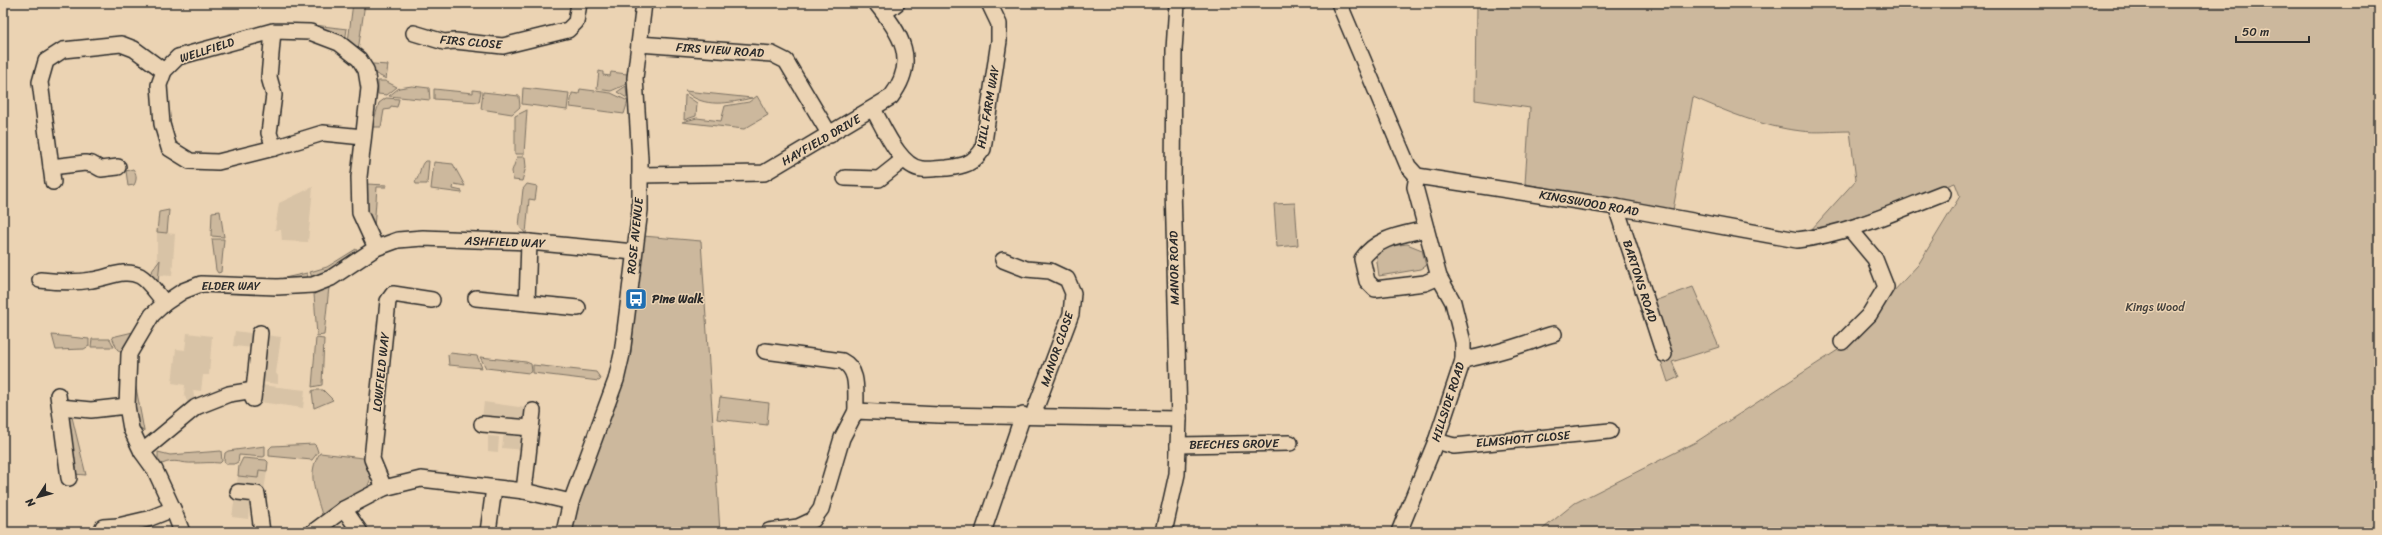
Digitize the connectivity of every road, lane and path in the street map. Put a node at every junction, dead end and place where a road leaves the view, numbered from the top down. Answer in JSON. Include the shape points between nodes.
{"nodes":[{"id":1,"x":579,"y":3,"type":"edge"},
{"id":2,"x":644,"y":3,"type":"edge"},
{"id":3,"x":897,"y":3,"type":"edge"},
{"id":4,"x":988,"y":3,"type":"edge"},
{"id":5,"x":1177,"y":3,"type":"edge"},
{"id":6,"x":1339,"y":3,"type":"edge"},
{"id":7,"x":880,"y":8,"type":"edge"},
{"id":8,"x":273,"y":31,"type":"junction"},
{"id":9,"x":414,"y":34,"type":"dead end"},
{"id":10,"x":639,"y":44,"type":"junction"},
{"id":11,"x":164,"y":71,"type":"junction"},
{"id":12,"x":872,"y":109,"type":"junction"},
{"id":13,"x":830,"y":135,"type":"junction"},
{"id":14,"x":363,"y":137,"type":"junction"},
{"id":15,"x":274,"y":148,"type":"junction"},
{"id":16,"x":903,"y":160,"type":"junction"},
{"id":17,"x":118,"y":166,"type":"dead end"},
{"id":18,"x":640,"y":175,"type":"junction"},
{"id":19,"x":1417,"y":176,"type":"junction"},
{"id":20,"x":845,"y":178,"type":"dead end"},
{"id":21,"x":1943,"y":193,"type":"dead end"},
{"id":22,"x":1616,"y":207,"type":"junction"},
{"id":23,"x":1850,"y":228,"type":"junction"},
{"id":24,"x":1426,"y":229,"type":"junction"},
{"id":25,"x":529,"y":242,"type":"junction"},
{"id":26,"x":376,"y":248,"type":"junction"},
{"id":27,"x":634,"y":252,"type":"junction"},
{"id":28,"x":1003,"y":260,"type":"dead end"},
{"id":29,"x":1438,"y":277,"type":"junction"},
{"id":30,"x":40,"y":280,"type":"dead end"},
{"id":31,"x":476,"y":298,"type":"dead end"},
{"id":32,"x":432,"y":300,"type":"dead end"},
{"id":33,"x":165,"y":303,"type":"junction"},
{"id":34,"x":527,"y":303,"type":"junction"},
{"id":35,"x":578,"y":308,"type":"dead end"},
{"id":36,"x":260,"y":334,"type":"dead end"},
{"id":37,"x":1554,"y":334,"type":"dead end"},
{"id":38,"x":1842,"y":342,"type":"dead end"},
{"id":39,"x":764,"y":350,"type":"dead end"},
{"id":40,"x":1664,"y":354,"type":"dead end"},
{"id":41,"x":1463,"y":360,"type":"junction"},
{"id":42,"x":127,"y":406,"type":"junction"},
{"id":43,"x":856,"y":411,"type":"junction"},
{"id":44,"x":534,"y":412,"type":"dead end"},
{"id":45,"x":1028,"y":415,"type":"junction"},
{"id":46,"x":1179,"y":420,"type":"junction"},
{"id":47,"x":482,"y":424,"type":"dead end"},
{"id":48,"x":531,"y":428,"type":"junction"},
{"id":49,"x":1610,"y":431,"type":"dead end"},
{"id":50,"x":1436,"y":441,"type":"junction"},
{"id":51,"x":1290,"y":443,"type":"dead end"},
{"id":52,"x":1178,"y":445,"type":"junction"},
{"id":53,"x":142,"y":452,"type":"junction"},
{"id":54,"x":69,"y":478,"type":"dead end"},
{"id":55,"x":384,"y":488,"type":"junction"},
{"id":56,"x":494,"y":488,"type":"junction"},
{"id":57,"x":524,"y":491,"type":"junction"},
{"id":58,"x":238,"y":492,"type":"dead end"},
{"id":59,"x":571,"y":502,"type":"junction"},
{"id":60,"x":173,"y":509,"type":"junction"},
{"id":61,"x":344,"y":509,"type":"junction"},
{"id":62,"x":103,"y":527,"type":"dead end"},
{"id":63,"x":118,"y":529,"type":"edge"},
{"id":64,"x":769,"y":531,"type":"dead end"},
{"id":65,"x":182,"y":532,"type":"edge"},
{"id":66,"x":262,"y":532,"type":"edge"},
{"id":67,"x":312,"y":532,"type":"edge"},
{"id":68,"x":360,"y":532,"type":"edge"},
{"id":69,"x":488,"y":532,"type":"edge"},
{"id":70,"x":564,"y":532,"type":"edge"},
{"id":71,"x":983,"y":532,"type":"edge"},
{"id":72,"x":1164,"y":532,"type":"edge"},
{"id":73,"x":1399,"y":532,"type":"edge"}],
"edges":[{"from":1,"to":9,"type":"street","name":"FIRS CLOSE","via":[[576,22],[568,30],[503,46],[444,42]]},
{"from":2,"to":10,"type":"street","name":"ROSE AVENUE"},
{"from":3,"to":7,"type":"street"},
{"from":4,"to":16,"type":"street","name":"HILL FARM WAY","via":[[999,24],[999,41],[983,149],[976,160],[965,166],[921,169]]},
{"from":5,"to":46,"type":"street","name":"MANOR ROAD","via":[[1174,50],[1174,186]]},
{"from":6,"to":19,"type":"street","via":[[1408,166]]},
{"from":7,"to":12,"type":"street","name":"HAYFIELD DRIVE","via":[[903,42],[906,64],[901,84],[891,98]]},
{"from":8,"to":11,"type":"street","name":"WELLFIELD","via":[[178,57]]},
{"from":8,"to":14,"type":"street","name":"WELLFIELD","via":[[310,32],[346,46],[359,59],[366,70],[370,95]]},
{"from":8,"to":15,"type":"street","via":[[269,77],[274,95],[269,134]]},
{"from":10,"to":13,"type":"street","name":"FIRS VIEW ROAD","via":[[772,54],[786,61]]},
{"from":10,"to":18,"type":"street","name":"ROSE AVENUE","via":[[635,78]]},
{"from":11,"to":15,"type":"street","via":[[159,85],[162,124],[169,148],[190,161],[218,162]]},
{"from":11,"to":17,"type":"street","via":[[134,49],[120,44],[63,50],[46,61],[40,82],[52,174],[85,163],[101,169]]},
{"from":12,"to":13,"type":"street","name":"HAYFIELD DRIVE"},
{"from":12,"to":16,"type":"street"},
{"from":13,"to":18,"type":"street","name":"HAYFIELD DRIVE","via":[[764,173]]},
{"from":14,"to":15,"type":"street","via":[[323,133]]},
{"from":14,"to":26,"type":"street","name":"WELLFIELD","via":[[359,177],[360,213]]},
{"from":16,"to":20,"type":"street","via":[[879,179]]},
{"from":18,"to":27,"type":"street","name":"ROSE AVENUE","via":[[640,210]]},
{"from":19,"to":22,"type":"street","name":"KINGSWOOD ROAD"},
{"from":19,"to":24,"type":"street","name":"HILLSIDE ROAD","via":[[1416,187]]},
{"from":21,"to":23,"type":"street","name":"KINGSWOOD ROAD"},
{"from":22,"to":23,"type":"street","name":"KINGSWOOD ROAD","via":[[1797,240],[1824,237]]},
{"from":22,"to":40,"type":"street","name":"BARTONS ROAD"},
{"from":23,"to":38,"type":"street","via":[[1875,259],[1886,287],[1869,315]]},
{"from":24,"to":29,"type":"street","name":"HILLSIDE ROAD"},
{"from":24,"to":29,"type":"street","via":[[1385,239],[1370,247],[1362,259],[1367,281],[1375,289],[1425,283]]},
{"from":25,"to":26,"type":"street","name":"ASHFIELD WAY","via":[[423,238],[398,240]]},
{"from":25,"to":27,"type":"street","name":"ASHFIELD WAY"},
{"from":25,"to":34,"type":"street"},
{"from":26,"to":33,"type":"street","name":"ELDER WAY","via":[[331,278],[313,285],[277,287],[201,284]]},
{"from":27,"to":59,"type":"street","name":"ROSE AVENUE","via":[[622,354],[616,380]]},
{"from":28,"to":45,"type":"street","name":"MANOR CLOSE","via":[[1026,269],[1050,271],[1067,279],[1073,293],[1071,314]]},
{"from":29,"to":41,"type":"street","name":"HILLSIDE ROAD","via":[[1452,302],[1463,342]]},
{"from":30,"to":33,"type":"street","via":[[59,283],[93,280],[106,275],[126,273],[140,276]]},
{"from":31,"to":34,"type":"street"},
{"from":32,"to":55,"type":"street","name":"LOWFIELD WAY","via":[[393,294],[388,301],[372,459]]},
{"from":33,"to":42,"type":"street","name":"ELDER WAY","via":[[152,315],[129,354]]},
{"from":34,"to":35,"type":"street"},
{"from":36,"to":53,"type":"street","via":[[254,395],[229,394],[196,407]]},
{"from":37,"to":41,"type":"street","via":[[1541,336],[1486,356]]},
{"from":39,"to":43,"type":"street","via":[[842,361],[850,365],[854,373]]},
{"from":41,"to":50,"type":"street","name":"HILLSIDE ROAD"},
{"from":42,"to":53,"type":"street","name":"ELDER WAY","via":[[132,429]]},
{"from":42,"to":54,"type":"street","via":[[91,410],[59,401]]},
{"from":43,"to":45,"type":"street","via":[[939,415]]},
{"from":43,"to":64,"type":"street","via":[[842,438],[821,509],[813,520],[798,527]]},
{"from":44,"to":48,"type":"street"},
{"from":45,"to":46,"type":"street"},
{"from":45,"to":71,"type":"street","name":"MANOR CLOSE"},
{"from":46,"to":52,"type":"street","name":"MANOR ROAD"},
{"from":47,"to":48,"type":"street"},
{"from":48,"to":57,"type":"street"},
{"from":49,"to":50,"type":"street","name":"ELMSHOTT CLOSE","via":[[1454,446]]},
{"from":50,"to":73,"type":"street","name":"HILLSIDE ROAD"},
{"from":51,"to":52,"type":"street","name":"BEECHES GROVE"},
{"from":52,"to":72,"type":"street","name":"MANOR ROAD","via":[[1177,474]]},
{"from":53,"to":60,"type":"street","name":"ELDER WAY","via":[[155,470]]},
{"from":55,"to":56,"type":"street","via":[[422,479]]},
{"from":55,"to":61,"type":"street"},
{"from":56,"to":57,"type":"street"},
{"from":56,"to":69,"type":"street"},
{"from":57,"to":59,"type":"street"},
{"from":58,"to":66,"type":"street","via":[[257,494]]},
{"from":59,"to":70,"type":"street","name":"ROSE AVENUE"},
{"from":60,"to":63,"type":"street"},
{"from":60,"to":65,"type":"street","name":"ELDER WAY"},
{"from":61,"to":67,"type":"street"},
{"from":61,"to":68,"type":"street"},
{"from":62,"to":63,"type":"street"}]}
